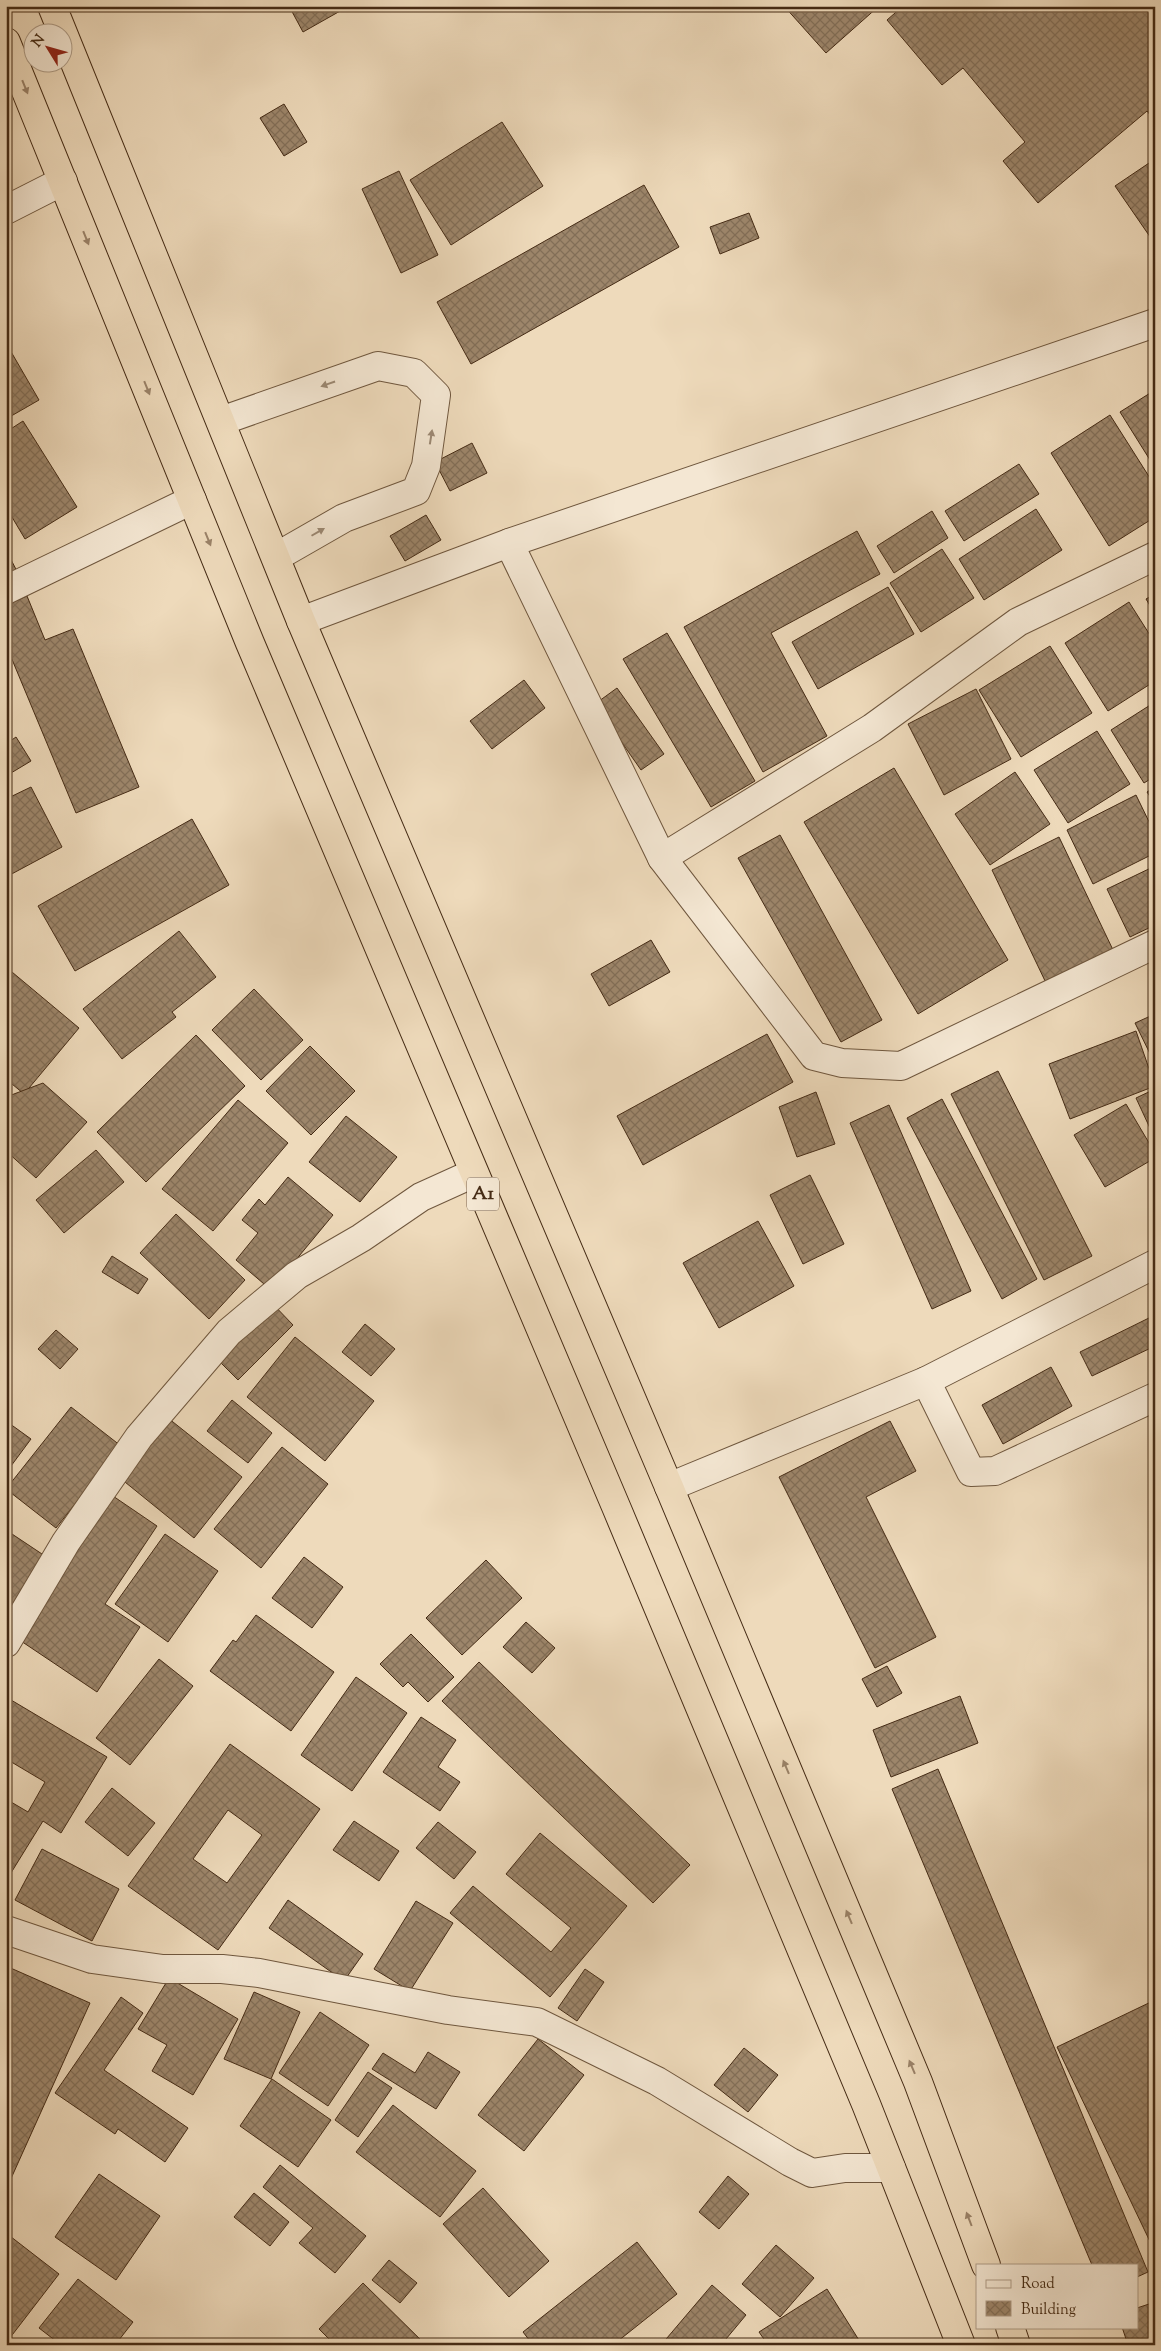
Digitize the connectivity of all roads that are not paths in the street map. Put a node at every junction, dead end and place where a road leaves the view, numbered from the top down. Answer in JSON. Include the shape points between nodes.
{"nodes":[{"id":1,"x":52,"y":6,"type":"edge"},
{"id":2,"x":6,"y":42,"type":"edge"},
{"id":3,"x":63,"y":181,"type":"junction"},
{"id":4,"x":6,"y":210,"type":"edge"},
{"id":5,"x":1155,"y":323,"type":"edge"},
{"id":6,"x":221,"y":421,"type":"junction"},
{"id":7,"x":192,"y":500,"type":"junction"},
{"id":8,"x":509,"y":543,"type":"junction"},
{"id":9,"x":276,"y":556,"type":"junction"},
{"id":10,"x":1155,"y":556,"type":"edge"},
{"id":11,"x":6,"y":590,"type":"edge"},
{"id":12,"x":301,"y":621,"type":"junction"},
{"id":13,"x":662,"y":858,"type":"junction"},
{"id":14,"x":1155,"y":944,"type":"edge"},
{"id":15,"x":474,"y":1173,"type":"junction"},
{"id":16,"x":1155,"y":1264,"type":"edge"},
{"id":17,"x":926,"y":1381,"type":"junction"},
{"id":18,"x":1155,"y":1397,"type":"edge"},
{"id":19,"x":669,"y":1487,"type":"junction"},
{"id":20,"x":6,"y":1643,"type":"edge"},
{"id":21,"x":6,"y":1930,"type":"edge"},
{"id":22,"x":891,"y":2168,"type":"junction"},
{"id":23,"x":986,"y":2264,"type":"edge"},
{"id":24,"x":1010,"y":2328,"type":"edge"},
{"id":25,"x":961,"y":2345,"type":"edge"},
{"id":26,"x":1016,"y":2345,"type":"edge"}],
"edges":[{"from":1,"to":6,"type":"highway"},
{"from":2,"to":3,"type":"highway","number":"A1","one_way":true},
{"from":3,"to":4,"type":"street"},
{"from":3,"to":7,"type":"highway","number":"A1","one_way":true},
{"from":5,"to":8,"type":"street"},
{"from":6,"to":9,"type":"highway"},
{"from":9,"to":6,"type":"street","one_way":true,"via":[[344,518],[416,491],[426,466],[436,395],[414,374],[378,366]]},
{"from":7,"to":11,"type":"street"},
{"from":7,"to":15,"type":"highway","number":"A1","one_way":true},
{"from":8,"to":12,"type":"street"},
{"from":8,"to":13,"type":"street"},
{"from":9,"to":12,"type":"highway"},
{"from":10,"to":13,"type":"street","via":[[1018,622],[872,728]]},
{"from":12,"to":19,"type":"highway"},
{"from":13,"to":14,"type":"street","via":[[814,1056],[842,1063],[901,1066]]},
{"from":15,"to":20,"type":"street","via":[[422,1197],[362,1238],[298,1275],[229,1332],[139,1437],[66,1542]]},
{"from":15,"to":22,"type":"highway","number":"A1"},
{"from":16,"to":17,"type":"street"},
{"from":17,"to":18,"type":"street","via":[[971,1472],[994,1471]]},
{"from":17,"to":19,"type":"street"},
{"from":23,"to":19,"type":"highway","one_way":true,"via":[[918,2082]]},
{"from":21,"to":22,"type":"street","via":[[92,1959],[163,1969],[259,1973],[448,2010],[537,2022],[657,2081],[812,2173],[845,2168]]},
{"from":22,"to":25,"type":"highway","number":"A1"},
{"from":24,"to":26,"type":"highway"}]}
